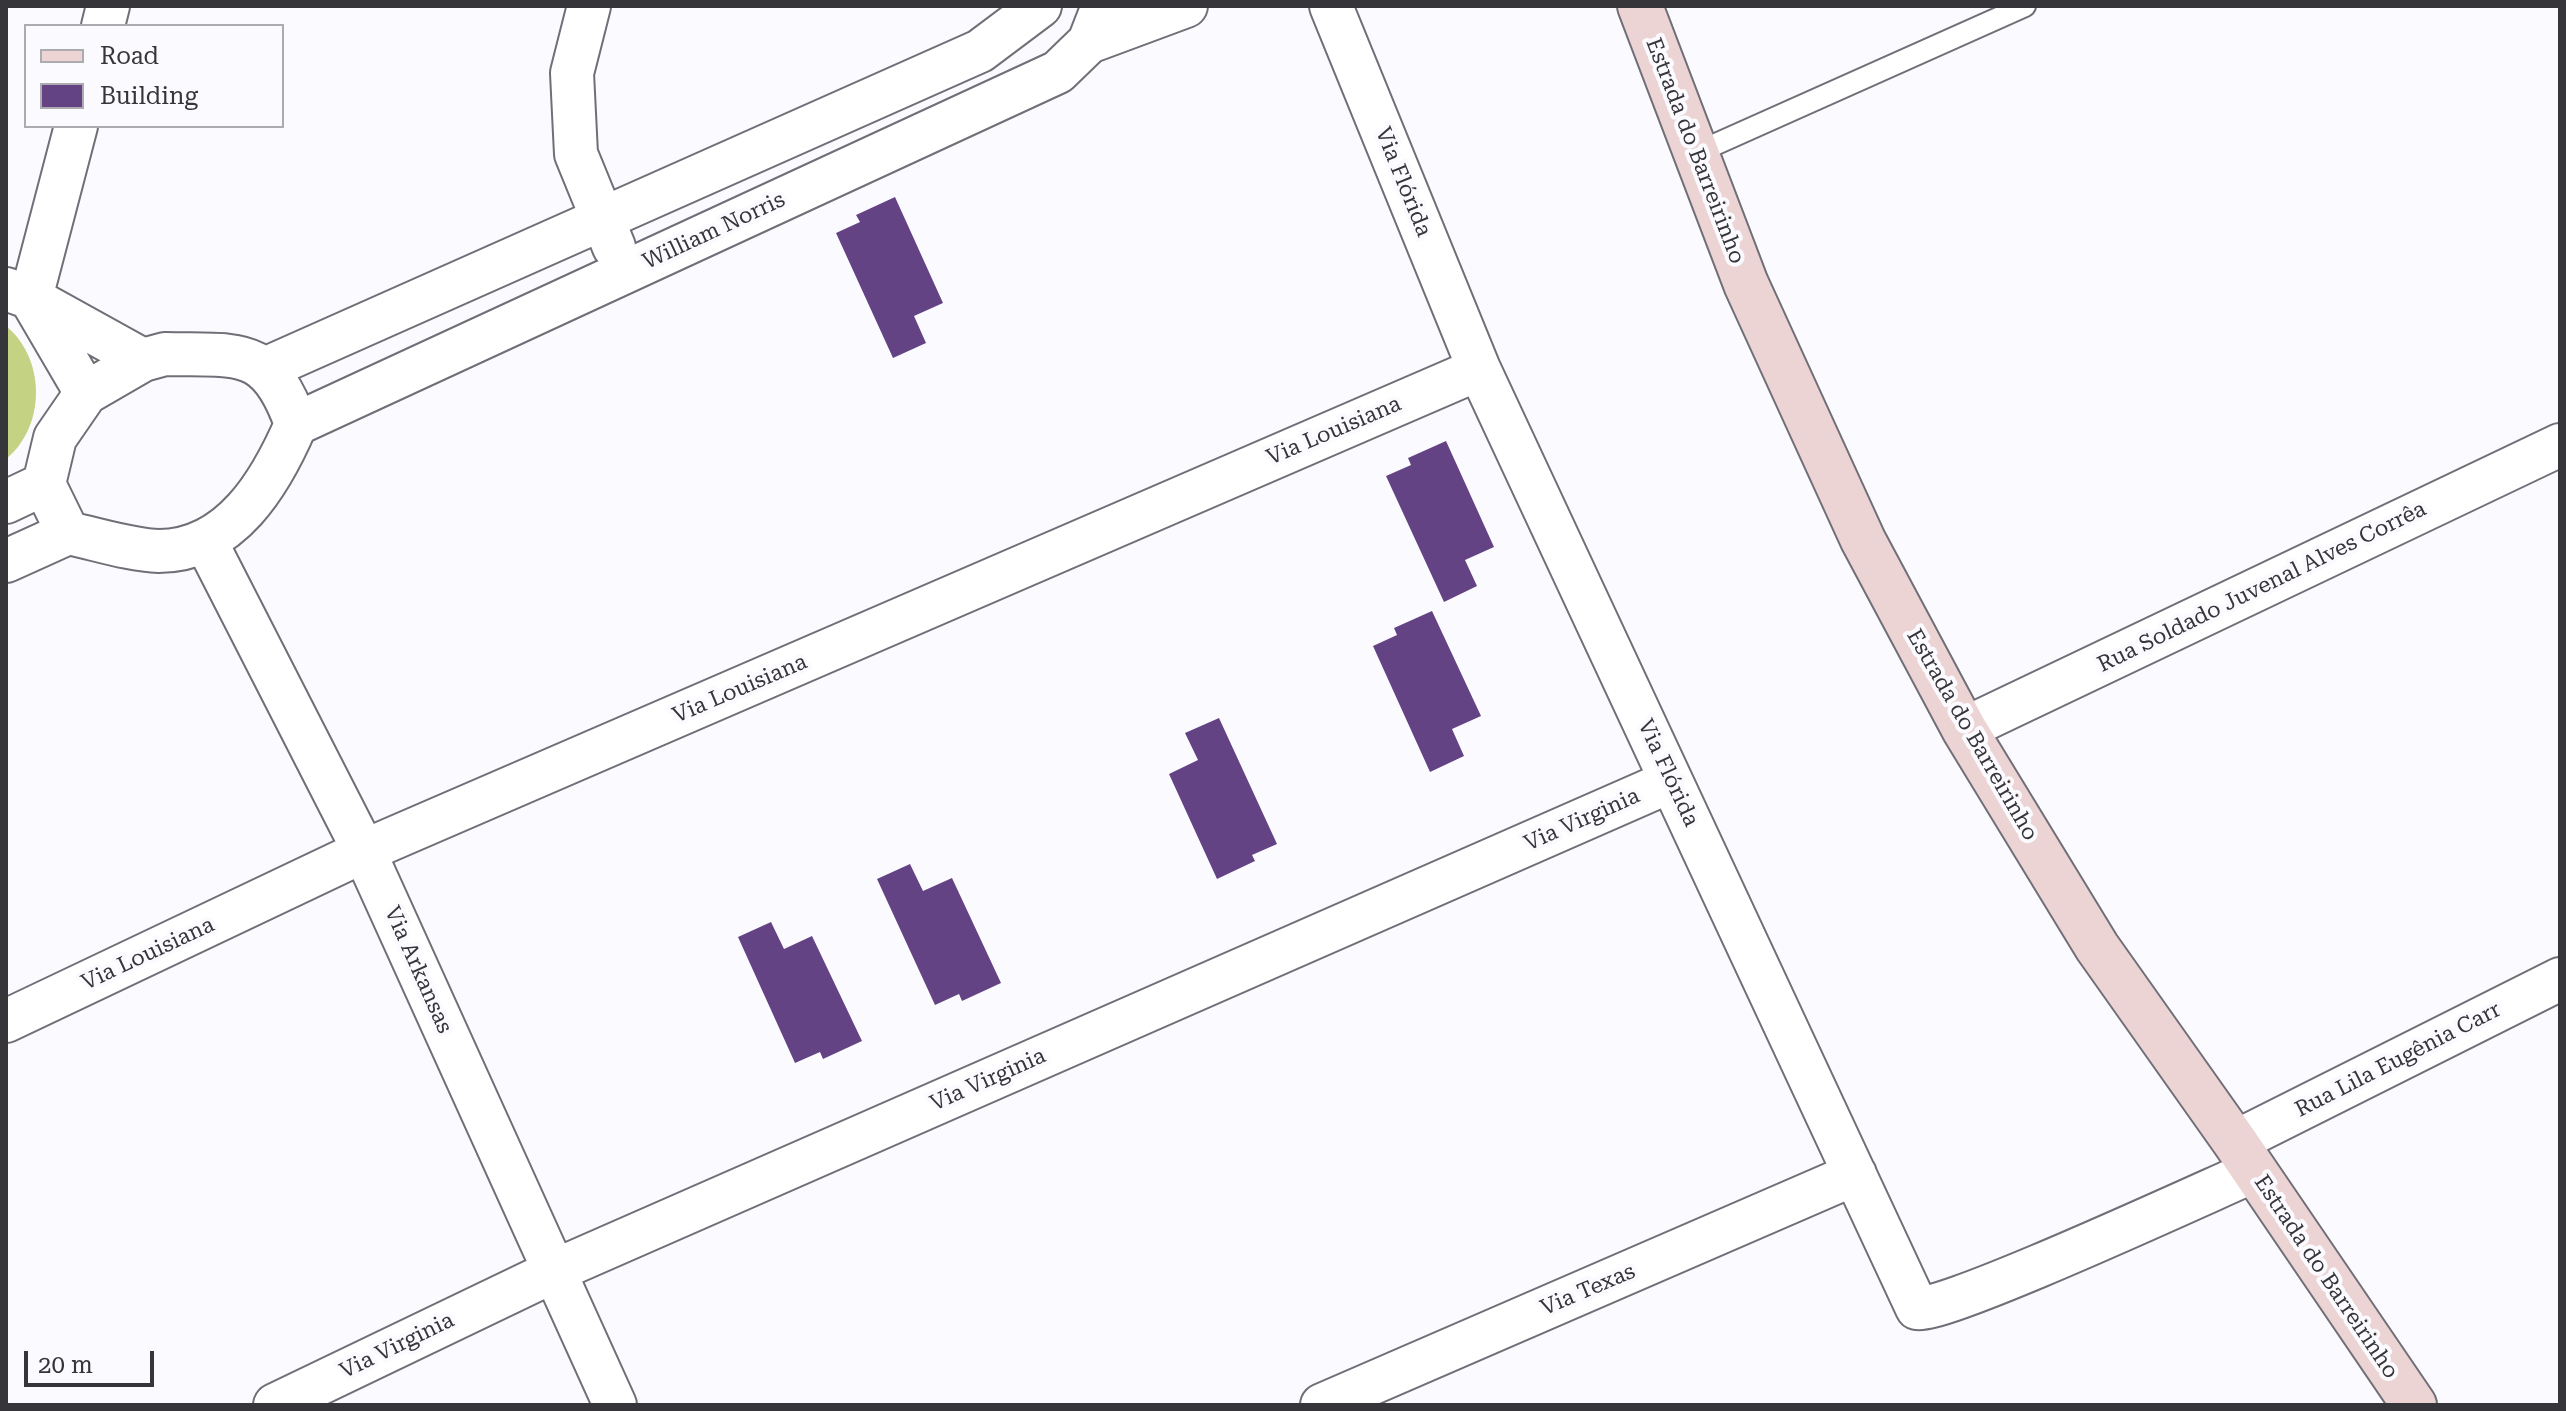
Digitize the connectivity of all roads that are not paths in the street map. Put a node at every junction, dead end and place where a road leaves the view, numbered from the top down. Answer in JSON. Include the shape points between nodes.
{"nodes":[{"id":1,"x":589,"y":6,"type":"edge"},
{"id":2,"x":1040,"y":6,"type":"edge"},
{"id":3,"x":1186,"y":6,"type":"edge"},
{"id":4,"x":1331,"y":6,"type":"edge"},
{"id":5,"x":1640,"y":6,"type":"edge"},
{"id":6,"x":2025,"y":6,"type":"edge"},
{"id":7,"x":1096,"y":24,"type":"edge"},
{"id":8,"x":75,"y":128,"type":"edge"},
{"id":9,"x":1696,"y":153,"type":"junction"},
{"id":10,"x":601,"y":222,"type":"junction"},
{"id":11,"x":626,"y":271,"type":"junction"},
{"id":12,"x":18,"y":294,"type":"edge"},
{"id":13,"x":143,"y":360,"type":"junction"},
{"id":14,"x":267,"y":368,"type":"junction"},
{"id":15,"x":1479,"y":369,"type":"junction"},
{"id":16,"x":86,"y":393,"type":"junction"},
{"id":17,"x":296,"y":424,"type":"junction"},
{"id":18,"x":2560,"y":445,"type":"edge"},
{"id":19,"x":44,"y":484,"type":"junction"},
{"id":20,"x":6,"y":502,"type":"edge"},
{"id":21,"x":68,"y":533,"type":"junction"},
{"id":22,"x":206,"y":542,"type":"junction"},
{"id":23,"x":6,"y":561,"type":"edge"},
{"id":24,"x":1964,"y":729,"type":"junction"},
{"id":25,"x":1671,"y":781,"type":"junction"},
{"id":26,"x":364,"y":851,"type":"junction"},
{"id":27,"x":2560,"y":979,"type":"edge"},
{"id":28,"x":6,"y":1021,"type":"edge"},
{"id":29,"x":2244,"y":1156,"type":"junction"},
{"id":30,"x":1855,"y":1174,"type":"junction"},
{"id":31,"x":2147,"y":1218,"type":"joint"},
{"id":32,"x":554,"y":1271,"type":"junction"},
{"id":33,"x":297,"y":1399,"type":"edge"},
{"id":34,"x":615,"y":1405,"type":"edge"},
{"id":35,"x":1322,"y":1405,"type":"edge"},
{"id":36,"x":2414,"y":1405,"type":"edge"}],
"edges":[{"from":1,"to":10,"type":"street","via":[[572,73],[576,154]]},
{"from":2,"to":10,"type":"street","via":[[980,51]]},
{"from":3,"to":7,"type":"street"},
{"from":4,"to":15,"type":"street","name":"Via Flórida"},
{"from":5,"to":9,"type":"main road","name":"Estrada do Barreirinho"},
{"from":6,"to":9,"type":"lane"},
{"from":7,"to":11,"type":"street","name":"William Norris","via":[[1058,72]]},
{"from":8,"to":12,"type":"street"},
{"from":9,"to":24,"type":"main road","name":"Estrada do Barreirinho","via":[[1746,284],[1863,540]]},
{"from":10,"to":11,"type":"street"},
{"from":10,"to":14,"type":"street"},
{"from":11,"to":17,"type":"street","name":"William Norris"},
{"from":12,"to":13,"type":"street"},
{"from":12,"to":16,"type":"street"},
{"from":13,"to":14,"type":"street","via":[[165,354],[240,356]]},
{"from":13,"to":16,"type":"street"},
{"from":14,"to":17,"type":"street"},
{"from":15,"to":25,"type":"street","name":"Via Flórida"},
{"from":15,"to":26,"type":"street","name":"Via Louisiana"},
{"from":16,"to":19,"type":"street","via":[[55,438]]},
{"from":17,"to":22,"type":"street","via":[[282,457],[247,509]]},
{"from":18,"to":24,"type":"street","name":"Rua Soldado Juvenal Alves Corrêa"},
{"from":19,"to":20,"type":"street"},
{"from":19,"to":21,"type":"street"},
{"from":21,"to":22,"type":"street","via":[[160,551]]},
{"from":21,"to":23,"type":"street"},
{"from":22,"to":26,"type":"street","name":"Via Arkansas"},
{"from":24,"to":29,"type":"main road","name":"Estrada do Barreirinho","via":[[2097,947]]},
{"from":25,"to":30,"type":"street","name":"Via Flórida"},
{"from":25,"to":32,"type":"street","name":"Via Virginia"},
{"from":26,"to":28,"type":"street","name":"Via Louisiana"},
{"from":26,"to":32,"type":"street","name":"Via Arkansas"},
{"from":27,"to":29,"type":"street","name":"Rua Lila Eugênia Carr"},
{"from":29,"to":31,"type":"street","name":"Rua Lila Eugênia Carr"},
{"from":29,"to":36,"type":"main road","name":"Estrada do Barreirinho"},
{"from":30,"to":31,"type":"street","name":"Via Flórida","via":[[1920,1309]]},
{"from":30,"to":35,"type":"street","name":"Via Texas"},
{"from":32,"to":33,"type":"street","name":"Via Virginia"},
{"from":32,"to":34,"type":"street","name":"Via Arkansas"}]}
